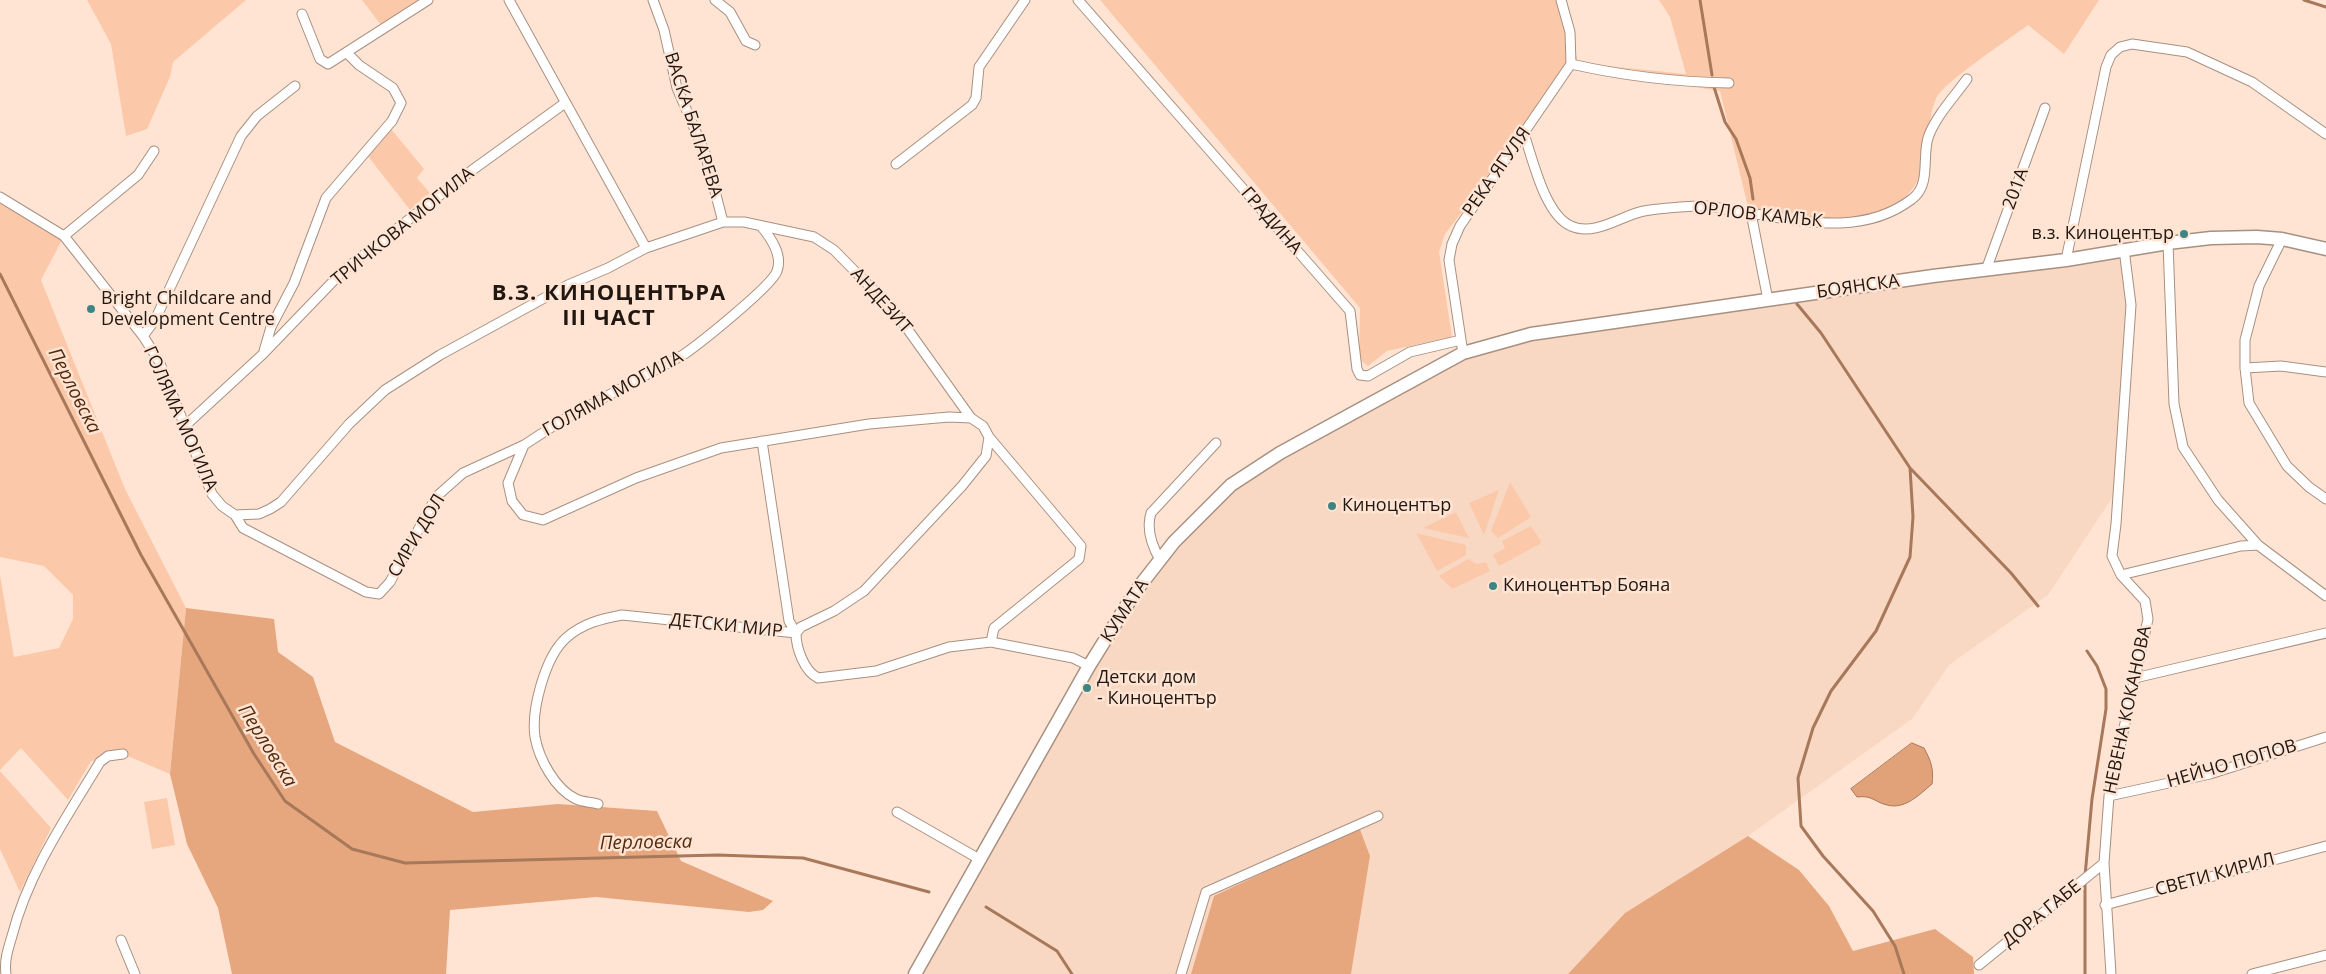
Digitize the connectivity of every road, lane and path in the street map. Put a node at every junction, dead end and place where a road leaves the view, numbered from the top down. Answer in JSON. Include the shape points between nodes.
{"nodes":[{"id":1,"x":428,"y":0,"type":"edge"},
{"id":2,"x":509,"y":0,"type":"edge"},
{"id":3,"x":653,"y":0,"type":"edge"},
{"id":4,"x":715,"y":0,"type":"edge"},
{"id":5,"x":1025,"y":0,"type":"edge"},
{"id":6,"x":1078,"y":0,"type":"edge"},
{"id":7,"x":1561,"y":0,"type":"edge"},
{"id":8,"x":302,"y":14,"type":"dead end"},
{"id":9,"x":754,"y":45,"type":"dead end"},
{"id":10,"x":347,"y":53,"type":"junction"},
{"id":11,"x":1571,"y":64,"type":"junction"},
{"id":12,"x":1967,"y":79,"type":"dead end"},
{"id":13,"x":1729,"y":83,"type":"dead end"},
{"id":14,"x":296,"y":86,"type":"dead end"},
{"id":15,"x":565,"y":103,"type":"junction"},
{"id":16,"x":2045,"y":108,"type":"dead end"},
{"id":17,"x":1524,"y":134,"type":"junction"},
{"id":18,"x":2326,"y":134,"type":"edge"},
{"id":19,"x":154,"y":151,"type":"dead end"},
{"id":20,"x":896,"y":164,"type":"dead end"},
{"id":21,"x":0,"y":197,"type":"edge"},
{"id":22,"x":1751,"y":213,"type":"junction"},
{"id":23,"x":723,"y":222,"type":"junction"},
{"id":24,"x":761,"y":226,"type":"junction"},
{"id":25,"x":64,"y":236,"type":"junction"},
{"id":26,"x":2282,"y":239,"type":"junction"},
{"id":27,"x":2168,"y":243,"type":"junction"},
{"id":28,"x":646,"y":248,"type":"junction"},
{"id":29,"x":2124,"y":249,"type":"junction"},
{"id":30,"x":2326,"y":249,"type":"edge"},
{"id":31,"x":2066,"y":260,"type":"junction"},
{"id":32,"x":1986,"y":270,"type":"junction"},
{"id":33,"x":1768,"y":300,"type":"junction"},
{"id":34,"x":143,"y":336,"type":"junction"},
{"id":35,"x":1460,"y":340,"type":"junction"},
{"id":36,"x":1463,"y":353,"type":"junction"},
{"id":37,"x":263,"y":354,"type":"junction"},
{"id":38,"x":2245,"y":368,"type":"junction"},
{"id":39,"x":2326,"y":372,"type":"edge"},
{"id":40,"x":1400,"y":389,"type":"joint"},
{"id":41,"x":971,"y":418,"type":"junction"},
{"id":42,"x":186,"y":425,"type":"junction"},
{"id":43,"x":989,"y":436,"type":"junction"},
{"id":44,"x":762,"y":442,"type":"junction"},
{"id":45,"x":1216,"y":443,"type":"dead end"},
{"id":46,"x":524,"y":445,"type":"junction"},
{"id":47,"x":2326,"y":499,"type":"edge"},
{"id":48,"x":235,"y":515,"type":"junction"},
{"id":49,"x":2258,"y":545,"type":"junction"},
{"id":50,"x":1160,"y":560,"type":"junction"},
{"id":51,"x":2121,"y":575,"type":"junction"},
{"id":52,"x":2326,"y":596,"type":"edge"},
{"id":53,"x":796,"y":633,"type":"junction"},
{"id":54,"x":2326,"y":633,"type":"edge"},
{"id":55,"x":991,"y":642,"type":"junction"},
{"id":56,"x":1089,"y":666,"type":"junction"},
{"id":57,"x":2135,"y":678,"type":"junction"},
{"id":58,"x":2326,"y":737,"type":"edge"},
{"id":59,"x":123,"y":754,"type":"dead end"},
{"id":60,"x":2109,"y":796,"type":"junction"},
{"id":61,"x":598,"y":804,"type":"dead end"},
{"id":62,"x":897,"y":812,"type":"dead end"},
{"id":63,"x":1378,"y":816,"type":"dead end"},
{"id":64,"x":2326,"y":846,"type":"edge"},
{"id":65,"x":980,"y":860,"type":"junction"},
{"id":66,"x":2104,"y":863,"type":"junction"},
{"id":67,"x":2105,"y":905,"type":"junction"},
{"id":68,"x":121,"y":940,"type":"dead end"},
{"id":69,"x":2326,"y":955,"type":"edge"},
{"id":70,"x":1979,"y":965,"type":"dead end"},
{"id":71,"x":6,"y":974,"type":"edge"},
{"id":72,"x":135,"y":974,"type":"edge"},
{"id":73,"x":915,"y":974,"type":"edge"},
{"id":74,"x":1181,"y":974,"type":"edge"},
{"id":75,"x":2111,"y":974,"type":"edge"},
{"id":76,"x":2252,"y":974,"type":"edge"}],
"edges":[{"from":1,"to":10,"type":"street"},
{"from":2,"to":15,"type":"street"},
{"from":3,"to":23,"type":"street","name":"ВАСКА БАЛАРЕВА","via":[[664,30],[677,88],[705,154]]},
{"from":4,"to":9,"type":"street","via":[[730,12],[746,41]]},
{"from":5,"to":20,"type":"street","via":[[979,67],[976,98],[972,105]]},
{"from":6,"to":35,"type":"street","name":"ГРАДИНА","via":[[1350,311],[1360,375],[1368,376],[1410,352]]},
{"from":7,"to":11,"type":"street","via":[[1570,32]]},
{"from":8,"to":10,"type":"street","via":[[320,59],[328,64]]},
{"from":10,"to":37,"type":"street","via":[[393,88],[401,103],[392,121],[326,198],[294,283],[271,327]]},
{"from":11,"to":13,"type":"street","via":[[1676,82]]},
{"from":11,"to":17,"type":"street","name":"РЕКА ЯГУЛЯ"},
{"from":12,"to":22,"type":"street","name":"ОРЛОВ КАМЪК","via":[[1928,136],[1923,183],[1915,198],[1893,212],[1874,220],[1834,223],[1812,223]]},
{"from":14,"to":34,"type":"street","via":[[253,120],[241,136],[155,320]]},
{"from":15,"to":28,"type":"street"},
{"from":15,"to":37,"type":"street","name":"ТРИЧКОВА МОГИЛА","via":[[471,170],[344,270]]},
{"from":16,"to":32,"type":"street","name":"201А"},
{"from":17,"to":22,"type":"street","name":"ОРЛОВ КАМЪК","via":[[1558,216],[1572,226],[1585,229],[1643,211],[1698,206]]},
{"from":17,"to":35,"type":"street","name":"РЕКА ЯГУЛЯ","via":[[1460,226],[1452,244],[1449,260]]},
{"from":18,"to":31,"type":"street","via":[[2252,82],[2188,52],[2132,44],[2120,47],[2111,55],[2106,67]]},
{"from":19,"to":25,"type":"street","via":[[138,174]]},
{"from":21,"to":25,"type":"street","name":"ГОЛЯМА МОГИЛА"},
{"from":22,"to":33,"type":"street"},
{"from":23,"to":24,"type":"street"},
{"from":23,"to":28,"type":"street"},
{"from":24,"to":41,"type":"street","name":"АНДЕЗИТ","via":[[814,237],[834,250],[896,313]]},
{"from":24,"to":46,"type":"street","name":"ГОЛЯМА МОГИЛА","via":[[779,257],[777,272],[765,287],[695,347]]},
{"from":25,"to":34,"type":"street","name":"ГОЛЯМА МОГИЛА"},
{"from":26,"to":27,"type":"main road","name":"БОЯНСКА","via":[[2212,238]]},
{"from":26,"to":30,"type":"main road","name":"БОЯНСКА"},
{"from":26,"to":38,"type":"street","via":[[2259,286],[2245,340]]},
{"from":27,"to":29,"type":"main road","name":"БОЯНСКА"},
{"from":27,"to":49,"type":"street","via":[[2174,404],[2182,447],[2218,500]]},
{"from":28,"to":48,"type":"street","via":[[500,321],[385,390],[324,449],[281,502],[258,514]]},
{"from":29,"to":31,"type":"main road","name":"БОЯНСКА"},
{"from":29,"to":51,"type":"street","name":"НЕВЕНА КОКАНОВА","via":[[2131,305],[2112,556]]},
{"from":31,"to":32,"type":"main road","name":"БОЯНСКА"},
{"from":32,"to":33,"type":"main road","name":"БОЯНСКА"},
{"from":33,"to":36,"type":"main road","name":"БОЯНСКА","via":[[1531,334]]},
{"from":34,"to":42,"type":"street","name":"ГОЛЯМА МОГИЛА","via":[[159,361]]},
{"from":35,"to":36,"type":"street","name":"РЕКА ЯГУЛЯ"},
{"from":36,"to":40,"type":"main road","name":"БОЯНСКА"},
{"from":37,"to":42,"type":"street","name":"ТРИЧКОВА МОГИЛА"},
{"from":38,"to":39,"type":"street","via":[[2280,366]]},
{"from":38,"to":47,"type":"street","via":[[2249,403],[2287,466]]},
{"from":40,"to":50,"type":"main road","name":"КУМАТА","via":[[1280,453],[1231,485]]},
{"from":41,"to":43,"type":"street"},
{"from":41,"to":44,"type":"street","name":"ГОЛЯМА МОГИЛА","via":[[869,424]]},
{"from":42,"to":48,"type":"street","name":"ГОЛЯМА МОГИЛА","via":[[212,494]]},
{"from":43,"to":53,"type":"street","via":[[986,456],[962,486],[864,591]]},
{"from":43,"to":55,"type":"street","via":[[1081,546],[1079,559],[994,628]]},
{"from":44,"to":46,"type":"street","name":"ГОЛЯМА МОГИЛА","via":[[712,451],[636,478],[543,520],[523,515],[512,501],[508,483]]},
{"from":44,"to":53,"type":"street","via":[[789,621]]},
{"from":45,"to":50,"type":"street","via":[[1151,513],[1151,544]]},
{"from":46,"to":48,"type":"street","name":"СИРИ ДОЛ","via":[[463,473],[436,497],[390,582],[379,594],[366,592],[242,528]]},
{"from":49,"to":51,"type":"street","via":[[2241,546]]},
{"from":49,"to":52,"type":"street"},
{"from":50,"to":56,"type":"main road","name":"КУМАТА"},
{"from":51,"to":57,"type":"street","name":"НЕВЕНА КОКАНОВА","via":[[2145,602],[2148,619]]},
{"from":53,"to":55,"type":"street","name":"ДЕТСКИ МИР","via":[[807,668],[818,678],[876,671],[948,647]]},
{"from":53,"to":61,"type":"street","name":"ДЕТСКИ МИР","via":[[622,615],[596,620],[565,639],[553,656],[536,702],[535,736],[545,766],[564,791],[576,800]]},
{"from":54,"to":57,"type":"street"},
{"from":55,"to":56,"type":"street","name":"ДЕТСКИ МИР","via":[[1073,658]]},
{"from":56,"to":65,"type":"main road","name":"КУМАТА"},
{"from":57,"to":60,"type":"street","name":"НЕВЕНА КОКАНОВА"},
{"from":58,"to":60,"type":"street","name":"НЕЙЧО ПОПОВ","via":[[2210,774]]},
{"from":59,"to":71,"type":"street","via":[[108,756],[100,762],[51,843],[20,906],[5,964]]},
{"from":60,"to":66,"type":"street","name":"НЕВЕНА КОКАНОВА"},
{"from":62,"to":65,"type":"street"},
{"from":63,"to":74,"type":"street","via":[[1206,892]]},
{"from":64,"to":67,"type":"street","name":"СВЕТИ КИРИЛ"},
{"from":65,"to":73,"type":"main road","name":"КУМАТА"},
{"from":66,"to":67,"type":"street","name":"НЕВЕНА КОКАНОВА"},
{"from":66,"to":70,"type":"street","name":"ДОРА ГАБЕ"},
{"from":67,"to":75,"type":"street","name":"НЕВЕНА КОКАНОВА"},
{"from":68,"to":72,"type":"street"},
{"from":69,"to":76,"type":"street"}]}
